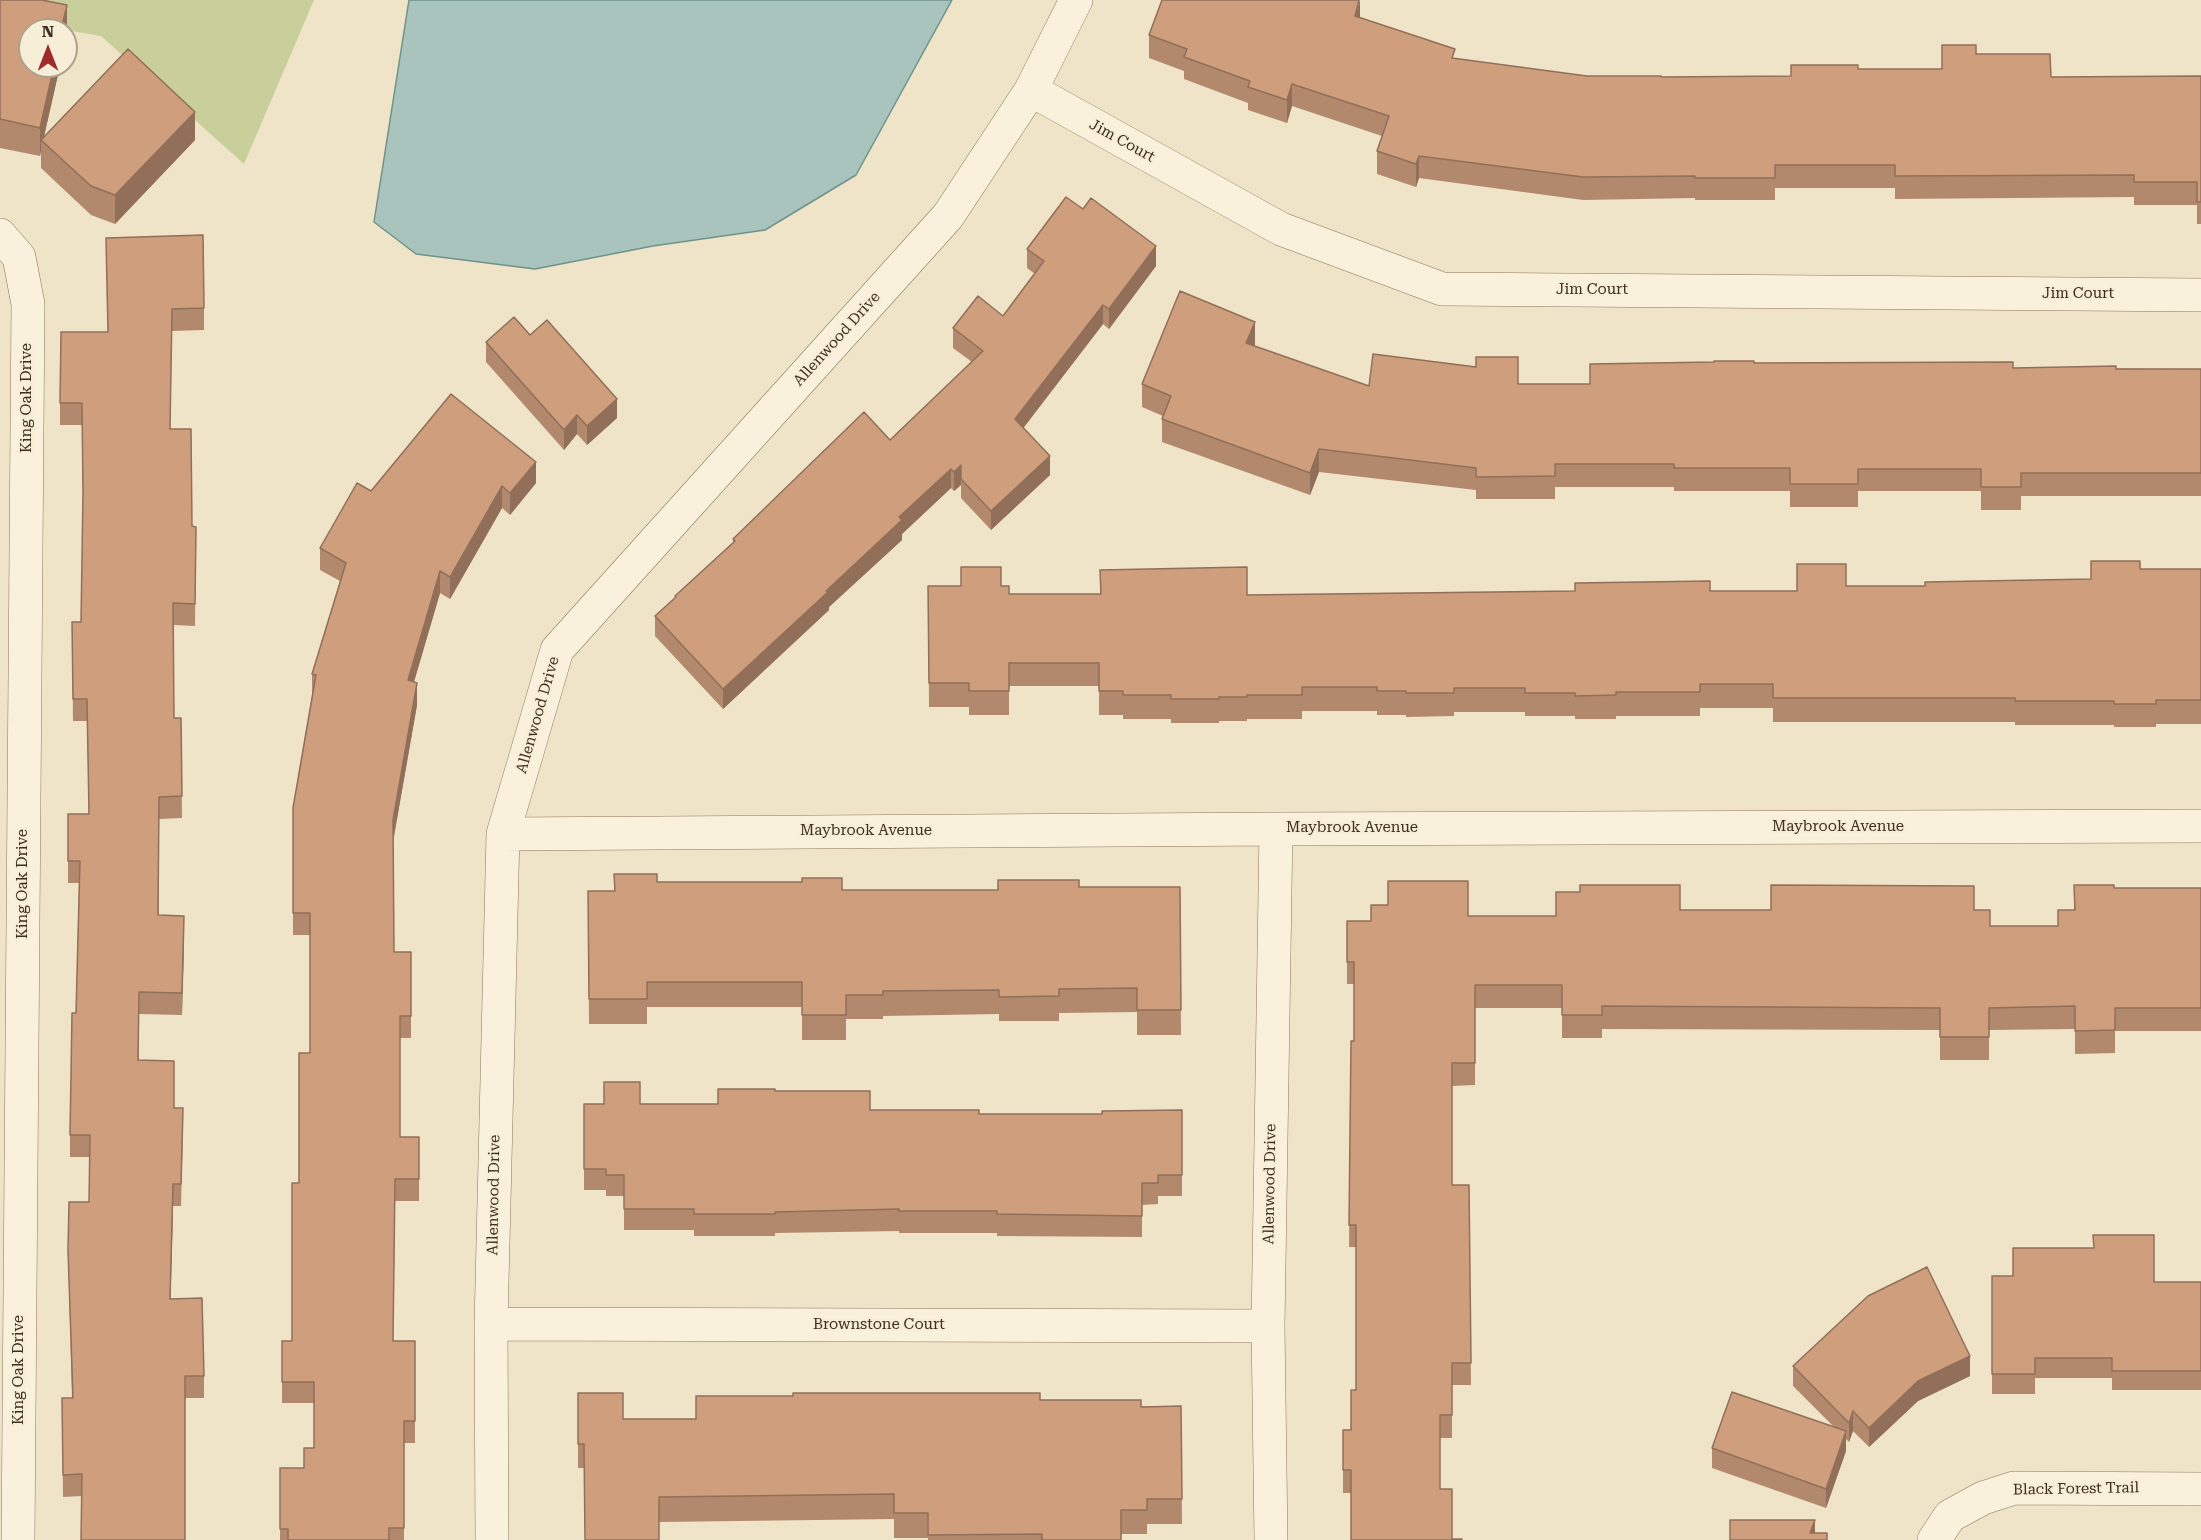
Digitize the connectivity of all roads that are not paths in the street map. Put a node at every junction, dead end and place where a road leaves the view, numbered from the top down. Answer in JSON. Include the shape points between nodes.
{"nodes":[{"id":1,"x":1076,"y":0,"type":"edge"},
{"id":2,"x":1030,"y":90,"type":"junction"},
{"id":3,"x":0,"y":236,"type":"edge"},
{"id":4,"x":2201,"y":295,"type":"edge"},
{"id":5,"x":2201,"y":826,"type":"edge"},
{"id":6,"x":1276,"y":829,"type":"junction"},
{"id":7,"x":503,"y":834,"type":"junction"},
{"id":8,"x":491,"y":1324,"type":"junction"},
{"id":9,"x":1268,"y":1326,"type":"junction"},
{"id":10,"x":2201,"y":1489,"type":"edge"},
{"id":11,"x":18,"y":1540,"type":"edge"},
{"id":12,"x":492,"y":1540,"type":"edge"},
{"id":13,"x":1271,"y":1540,"type":"edge"},
{"id":14,"x":1934,"y":1540,"type":"edge"}],
"edges":[{"from":1,"to":2,"type":"street","name":"Allenwood Drive"},
{"from":2,"to":4,"type":"street","name":"Jim Court","via":[[1281,229],[1442,289]]},
{"from":2,"to":7,"type":"street","name":"Allenwood Drive","via":[[948,216],[557,650]]},
{"from":3,"to":11,"type":"street","name":"King Oak Drive","via":[[19,257],[28,304]]},
{"from":5,"to":6,"type":"street","name":"Maybrook Avenue"},
{"from":6,"to":7,"type":"street","name":"Maybrook Avenue"},
{"from":6,"to":9,"type":"street","name":"Allenwood Drive"},
{"from":7,"to":8,"type":"street","name":"Allenwood Drive"},
{"from":8,"to":9,"type":"street","name":"Brownstone Court"},
{"from":8,"to":12,"type":"street","name":"Allenwood Drive"},
{"from":9,"to":13,"type":"street","name":"Allenwood Drive"},
{"from":10,"to":14,"type":"street","name":"Black Forest Trail","via":[[2014,1488],[1983,1498],[1950,1516]]}]}
